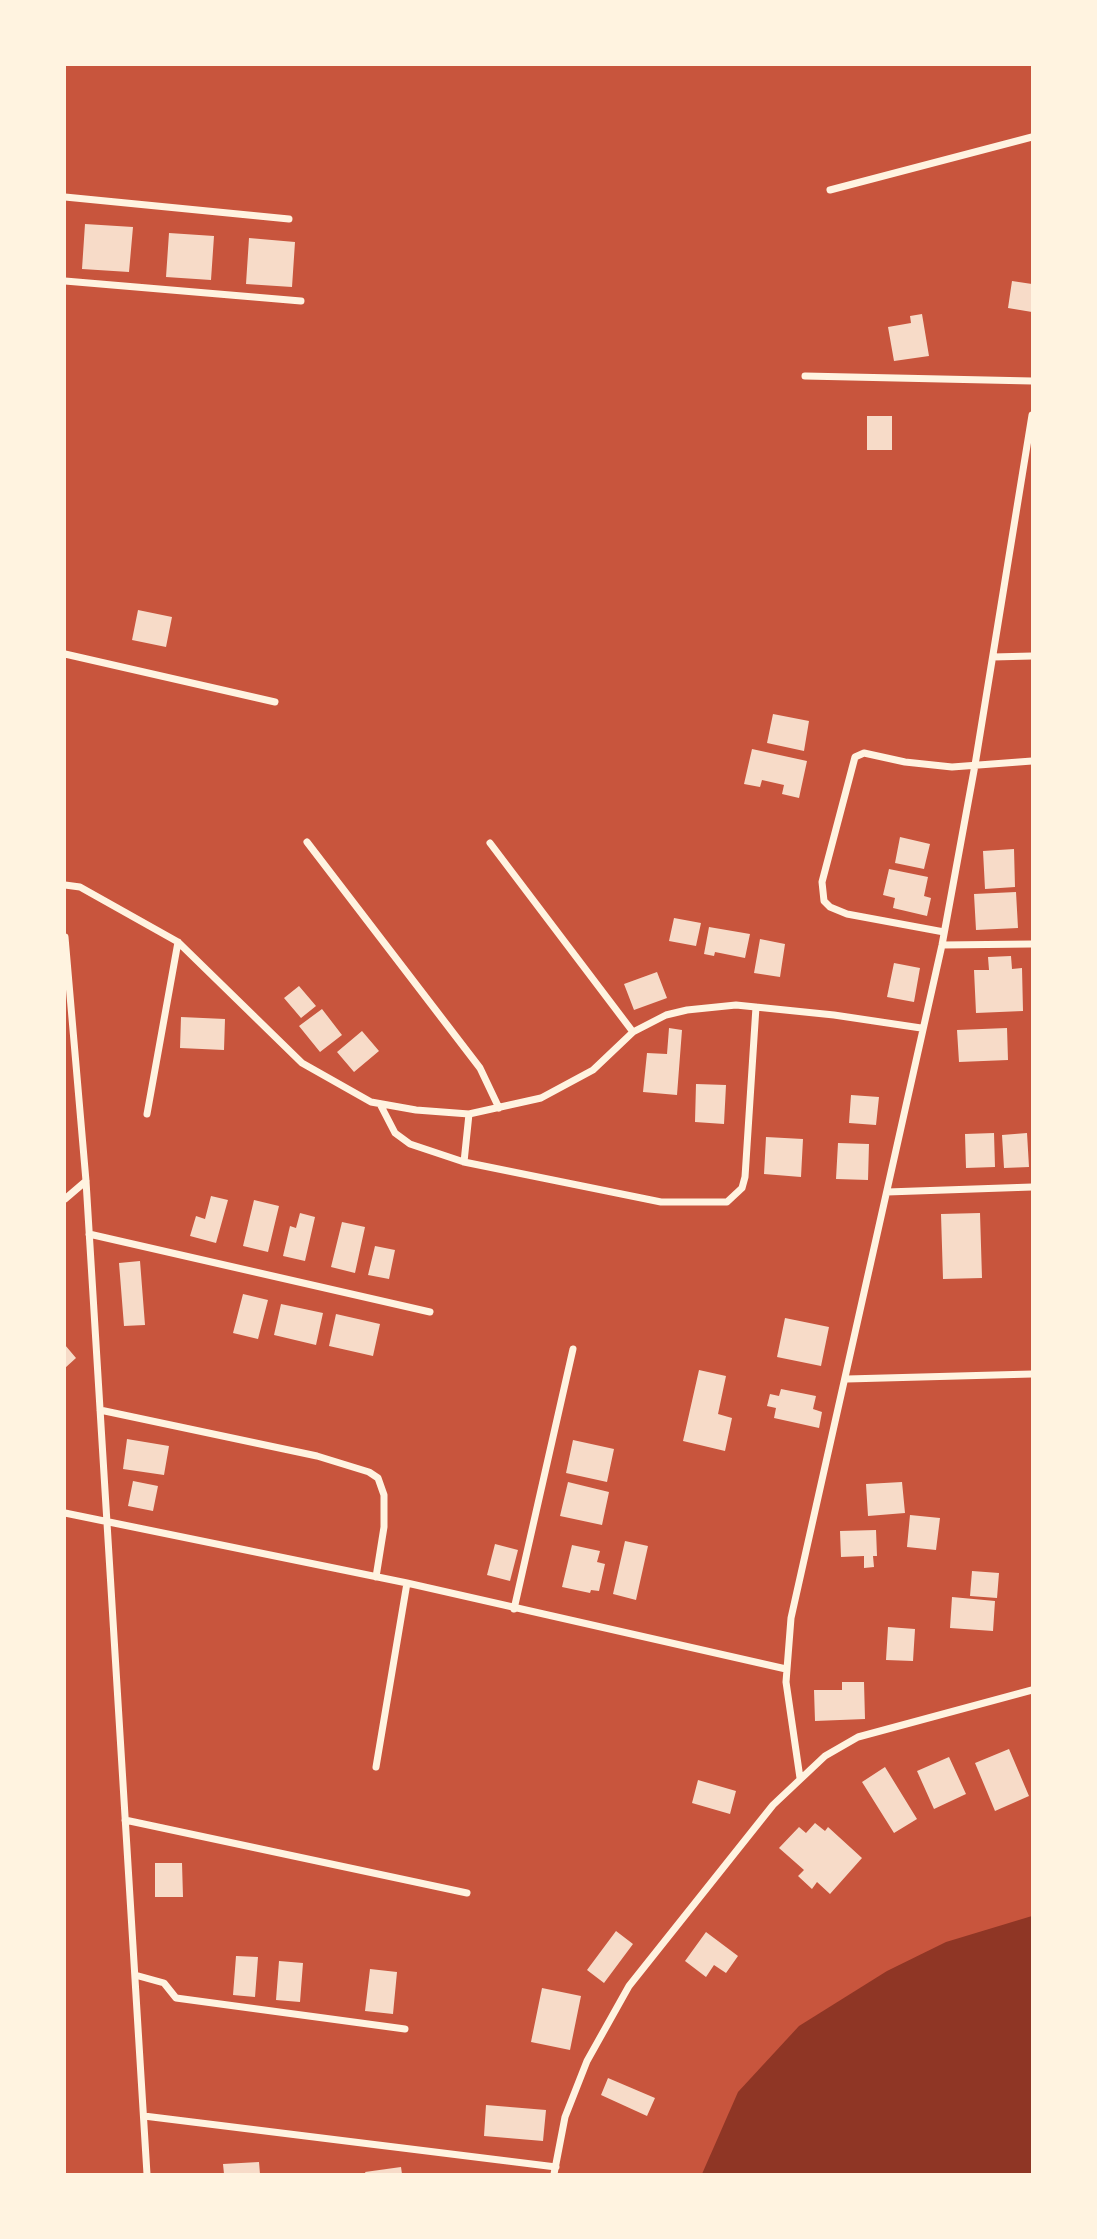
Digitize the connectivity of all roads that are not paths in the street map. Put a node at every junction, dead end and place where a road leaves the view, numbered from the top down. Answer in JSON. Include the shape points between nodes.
{"nodes":[{"id":1,"x":1032,"y":137,"type":"edge"},
{"id":2,"x":830,"y":190,"type":"dead end"},
{"id":3,"x":65,"y":197,"type":"edge"},
{"id":4,"x":289,"y":219,"type":"dead end"},
{"id":5,"x":65,"y":281,"type":"edge"},
{"id":6,"x":301,"y":301,"type":"dead end"},
{"id":7,"x":805,"y":376,"type":"dead end"},
{"id":8,"x":1032,"y":381,"type":"edge"},
{"id":9,"x":1032,"y":415,"type":"edge"},
{"id":10,"x":65,"y":654,"type":"edge"},
{"id":11,"x":1032,"y":656,"type":"edge"},
{"id":12,"x":993,"y":657,"type":"junction"},
{"id":13,"x":275,"y":702,"type":"dead end"},
{"id":14,"x":1032,"y":761,"type":"edge"},
{"id":15,"x":975,"y":765,"type":"junction"},
{"id":16,"x":307,"y":842,"type":"dead end"},
{"id":17,"x":490,"y":843,"type":"dead end"},
{"id":18,"x":65,"y":885,"type":"edge"},
{"id":19,"x":944,"y":932,"type":"junction"},
{"id":20,"x":65,"y":937,"type":"edge"},
{"id":21,"x":178,"y":942,"type":"junction"},
{"id":22,"x":1032,"y":944,"type":"edge"},
{"id":23,"x":942,"y":945,"type":"junction"},
{"id":24,"x":65,"y":949,"type":"edge"},
{"id":25,"x":756,"y":1007,"type":"junction"},
{"id":26,"x":921,"y":1028,"type":"junction"},
{"id":27,"x":633,"y":1032,"type":"junction"},
{"id":28,"x":380,"y":1104,"type":"junction"},
{"id":29,"x":499,"y":1108,"type":"junction"},
{"id":30,"x":147,"y":1114,"type":"dead end"},
{"id":31,"x":469,"y":1114,"type":"junction"},
{"id":32,"x":464,"y":1162,"type":"junction"},
{"id":33,"x":86,"y":1181,"type":"junction"},
{"id":34,"x":1032,"y":1187,"type":"edge"},
{"id":35,"x":887,"y":1192,"type":"junction"},
{"id":36,"x":65,"y":1199,"type":"edge"},
{"id":37,"x":89,"y":1234,"type":"junction"},
{"id":38,"x":430,"y":1312,"type":"dead end"},
{"id":39,"x":573,"y":1349,"type":"dead end"},
{"id":40,"x":1032,"y":1374,"type":"edge"},
{"id":41,"x":847,"y":1379,"type":"junction"},
{"id":42,"x":100,"y":1410,"type":"junction"},
{"id":43,"x":65,"y":1513,"type":"edge"},
{"id":44,"x":107,"y":1522,"type":"junction"},
{"id":45,"x":376,"y":1577,"type":"junction"},
{"id":46,"x":407,"y":1583,"type":"junction"},
{"id":47,"x":514,"y":1609,"type":"junction"},
{"id":48,"x":786,"y":1669,"type":"junction"},
{"id":49,"x":1032,"y":1690,"type":"edge"},
{"id":50,"x":376,"y":1767,"type":"dead end"},
{"id":51,"x":800,"y":1778,"type":"junction"},
{"id":52,"x":125,"y":1820,"type":"junction"},
{"id":53,"x":467,"y":1893,"type":"dead end"},
{"id":54,"x":135,"y":1975,"type":"junction"},
{"id":55,"x":405,"y":2029,"type":"dead end"},
{"id":56,"x":144,"y":2116,"type":"junction"},
{"id":57,"x":555,"y":2170,"type":"edge"},
{"id":58,"x":147,"y":2174,"type":"edge"}],
"edges":[{"from":1,"to":2,"type":"street"},
{"from":3,"to":4,"type":"street"},
{"from":5,"to":6,"type":"street"},
{"from":7,"to":8,"type":"street"},
{"from":9,"to":12,"type":"street"},
{"from":10,"to":13,"type":"street"},
{"from":11,"to":12,"type":"street"},
{"from":12,"to":15,"type":"street"},
{"from":14,"to":15,"type":"street"},
{"from":15,"to":19,"type":"street"},
{"from":15,"to":19,"type":"street","via":[[928,765],[859,754],[822,882],[824,901],[830,907],[886,923]]},
{"from":16,"to":29,"type":"street","via":[[480,1068]]},
{"from":17,"to":27,"type":"street"},
{"from":18,"to":21,"type":"street","via":[[80,887]]},
{"from":19,"to":23,"type":"street"},
{"from":20,"to":24,"type":"street"},
{"from":21,"to":28,"type":"street","via":[[302,1063]]},
{"from":21,"to":30,"type":"street"},
{"from":22,"to":23,"type":"street"},
{"from":23,"to":26,"type":"street"},
{"from":24,"to":33,"type":"street"},
{"from":25,"to":26,"type":"street"},
{"from":25,"to":27,"type":"street","via":[[687,1010]]},
{"from":25,"to":32,"type":"street","via":[[745,1177],[742,1188],[727,1202],[661,1202]]},
{"from":26,"to":35,"type":"street"},
{"from":27,"to":29,"type":"street","via":[[593,1070],[541,1098]]},
{"from":28,"to":31,"type":"street"},
{"from":28,"to":32,"type":"street","via":[[395,1133],[410,1144]]},
{"from":29,"to":31,"type":"street"},
{"from":31,"to":32,"type":"street"},
{"from":33,"to":36,"type":"street"},
{"from":33,"to":37,"type":"street"},
{"from":34,"to":35,"type":"street"},
{"from":35,"to":41,"type":"street"},
{"from":37,"to":38,"type":"street"},
{"from":37,"to":42,"type":"street"},
{"from":39,"to":47,"type":"street"},
{"from":40,"to":41,"type":"street"},
{"from":41,"to":48,"type":"street","via":[[791,1618]]},
{"from":42,"to":44,"type":"street"},
{"from":42,"to":45,"type":"street","via":[[317,1456],[379,1478],[384,1527]]},
{"from":43,"to":44,"type":"street"},
{"from":44,"to":45,"type":"street"},
{"from":44,"to":52,"type":"street"},
{"from":45,"to":46,"type":"street"},
{"from":46,"to":47,"type":"street"},
{"from":46,"to":50,"type":"street"},
{"from":47,"to":48,"type":"street"},
{"from":48,"to":51,"type":"street"},
{"from":49,"to":51,"type":"street","via":[[858,1737],[825,1756]]},
{"from":51,"to":57,"type":"street","via":[[772,1805],[629,1986],[587,2061],[565,2118]]},
{"from":52,"to":53,"type":"street"},
{"from":52,"to":54,"type":"street"},
{"from":54,"to":55,"type":"street","via":[[164,1983],[176,1998]]},
{"from":54,"to":56,"type":"street"},
{"from":56,"to":57,"type":"street"},
{"from":56,"to":58,"type":"street"}]}
